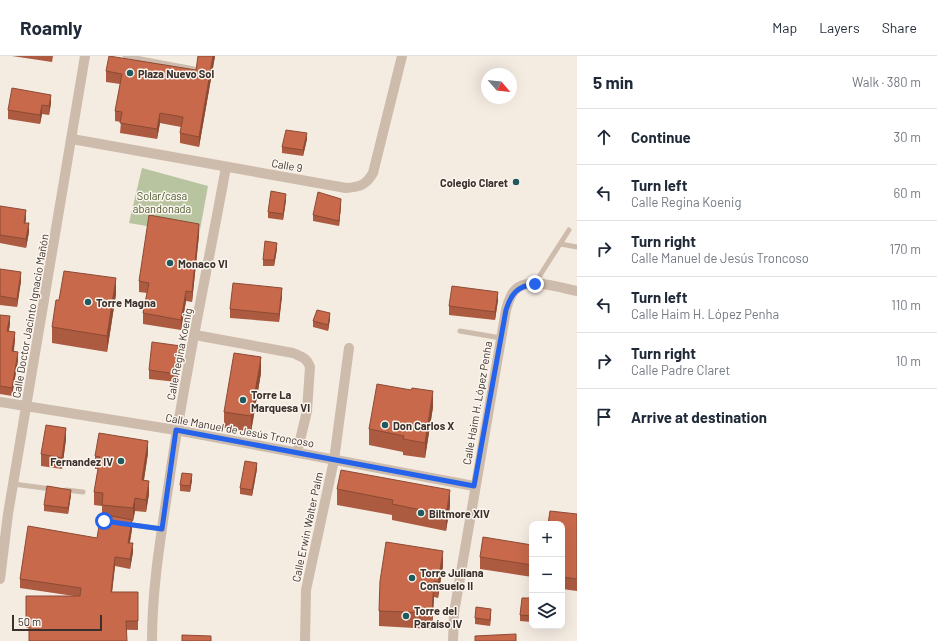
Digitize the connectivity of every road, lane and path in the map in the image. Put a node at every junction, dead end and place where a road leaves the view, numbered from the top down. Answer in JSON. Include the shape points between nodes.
{"nodes":[{"id":1,"x":85,"y":56,"type":"edge"},
{"id":2,"x":125,"y":56,"type":"edge"},
{"id":3,"x":402,"y":56,"type":"edge"},
{"id":4,"x":194,"y":69,"type":"edge"},
{"id":5,"x":72,"y":139,"type":"junction"},
{"id":6,"x":226,"y":167,"type":"junction"},
{"id":7,"x":569,"y":230,"type":"dead end"},
{"id":8,"x":561,"y":244,"type":"junction"},
{"id":9,"x":577,"y":247,"type":"edge"},
{"id":10,"x":535,"y":284,"type":"junction"},
{"id":11,"x":577,"y":291,"type":"edge"},
{"id":12,"x":460,"y":331,"type":"dead end"},
{"id":13,"x":195,"y":334,"type":"junction"},
{"id":14,"x":501,"y":338,"type":"junction"},
{"id":15,"x":349,"y":348,"type":"dead end"},
{"id":16,"x":0,"y":402,"type":"edge"},
{"id":17,"x":26,"y":406,"type":"junction"},
{"id":18,"x":176,"y":430,"type":"junction"},
{"id":19,"x":297,"y":453,"type":"junction"},
{"id":20,"x":334,"y":460,"type":"junction"},
{"id":21,"x":13,"y":484,"type":"junction"},
{"id":22,"x":474,"y":486,"type":"junction"},
{"id":23,"x":83,"y":492,"type":"dead end"},
{"id":24,"x":118,"y":523,"type":"edge"},
{"id":25,"x":162,"y":529,"type":"junction"},
{"id":26,"x":0,"y":580,"type":"edge"},
{"id":27,"x":152,"y":641,"type":"edge"},
{"id":28,"x":305,"y":641,"type":"edge"},
{"id":29,"x":453,"y":641,"type":"edge"}],
"edges":[{"from":1,"to":5,"type":"street","name":"Calle Doctor Jacinto Ignacio Mañón"},
{"from":2,"to":4,"type":"lane"},
{"from":3,"to":6,"type":"street","name":"Calle 9","via":[[373,173],[368,181],[359,187],[346,188]]},
{"from":5,"to":6,"type":"street","name":"Calle 9"},
{"from":5,"to":17,"type":"street","name":"Calle Doctor Jacinto Ignacio Mañón"},
{"from":6,"to":13,"type":"street","name":"Calle Regina Koenig"},
{"from":7,"to":8,"type":"lane"},
{"from":8,"to":9,"type":"lane"},
{"from":8,"to":10,"type":"lane"},
{"from":10,"to":11,"type":"street"},
{"from":10,"to":14,"type":"street","name":"Calle Haim H. López Penha","via":[[524,285],[515,290],[509,298]]},
{"from":12,"to":14,"type":"lane"},
{"from":13,"to":18,"type":"street","name":"Calle Regina Koenig"},
{"from":13,"to":19,"type":"street","via":[[293,353],[308,361],[310,367],[307,411]]},
{"from":14,"to":22,"type":"street","name":"Calle Haim H. López Penha"},
{"from":15,"to":20,"type":"street","name":"Calle Erwin Walter Palm"},
{"from":16,"to":17,"type":"street","name":"Calle Manuel de Jesús Troncoso"},
{"from":17,"to":18,"type":"street","name":"Calle Manuel de Jesús Troncoso"},
{"from":17,"to":21,"type":"street","name":"Calle Doctor Jacinto Ignacio Mañón"},
{"from":18,"to":19,"type":"street","name":"Calle Manuel de Jesús Troncoso"},
{"from":18,"to":25,"type":"street","name":"Calle Regina Koenig"},
{"from":19,"to":20,"type":"street","name":"Calle Manuel de Jesús Troncoso"},
{"from":20,"to":22,"type":"street","name":"Calle Manuel de Jesús Troncoso"},
{"from":20,"to":28,"type":"street","name":"Calle Erwin Walter Palm","via":[[306,590]]},
{"from":21,"to":23,"type":"lane"},
{"from":21,"to":26,"type":"street","name":"Calle Doctor Jacinto Ignacio Mañón"},
{"from":22,"to":29,"type":"street","name":"Calle Haim H. López Penha","via":[[454,613]]},
{"from":24,"to":25,"type":"lane"},
{"from":25,"to":27,"type":"street","name":"Calle Regina Koenig","via":[[152,605]]}]}
